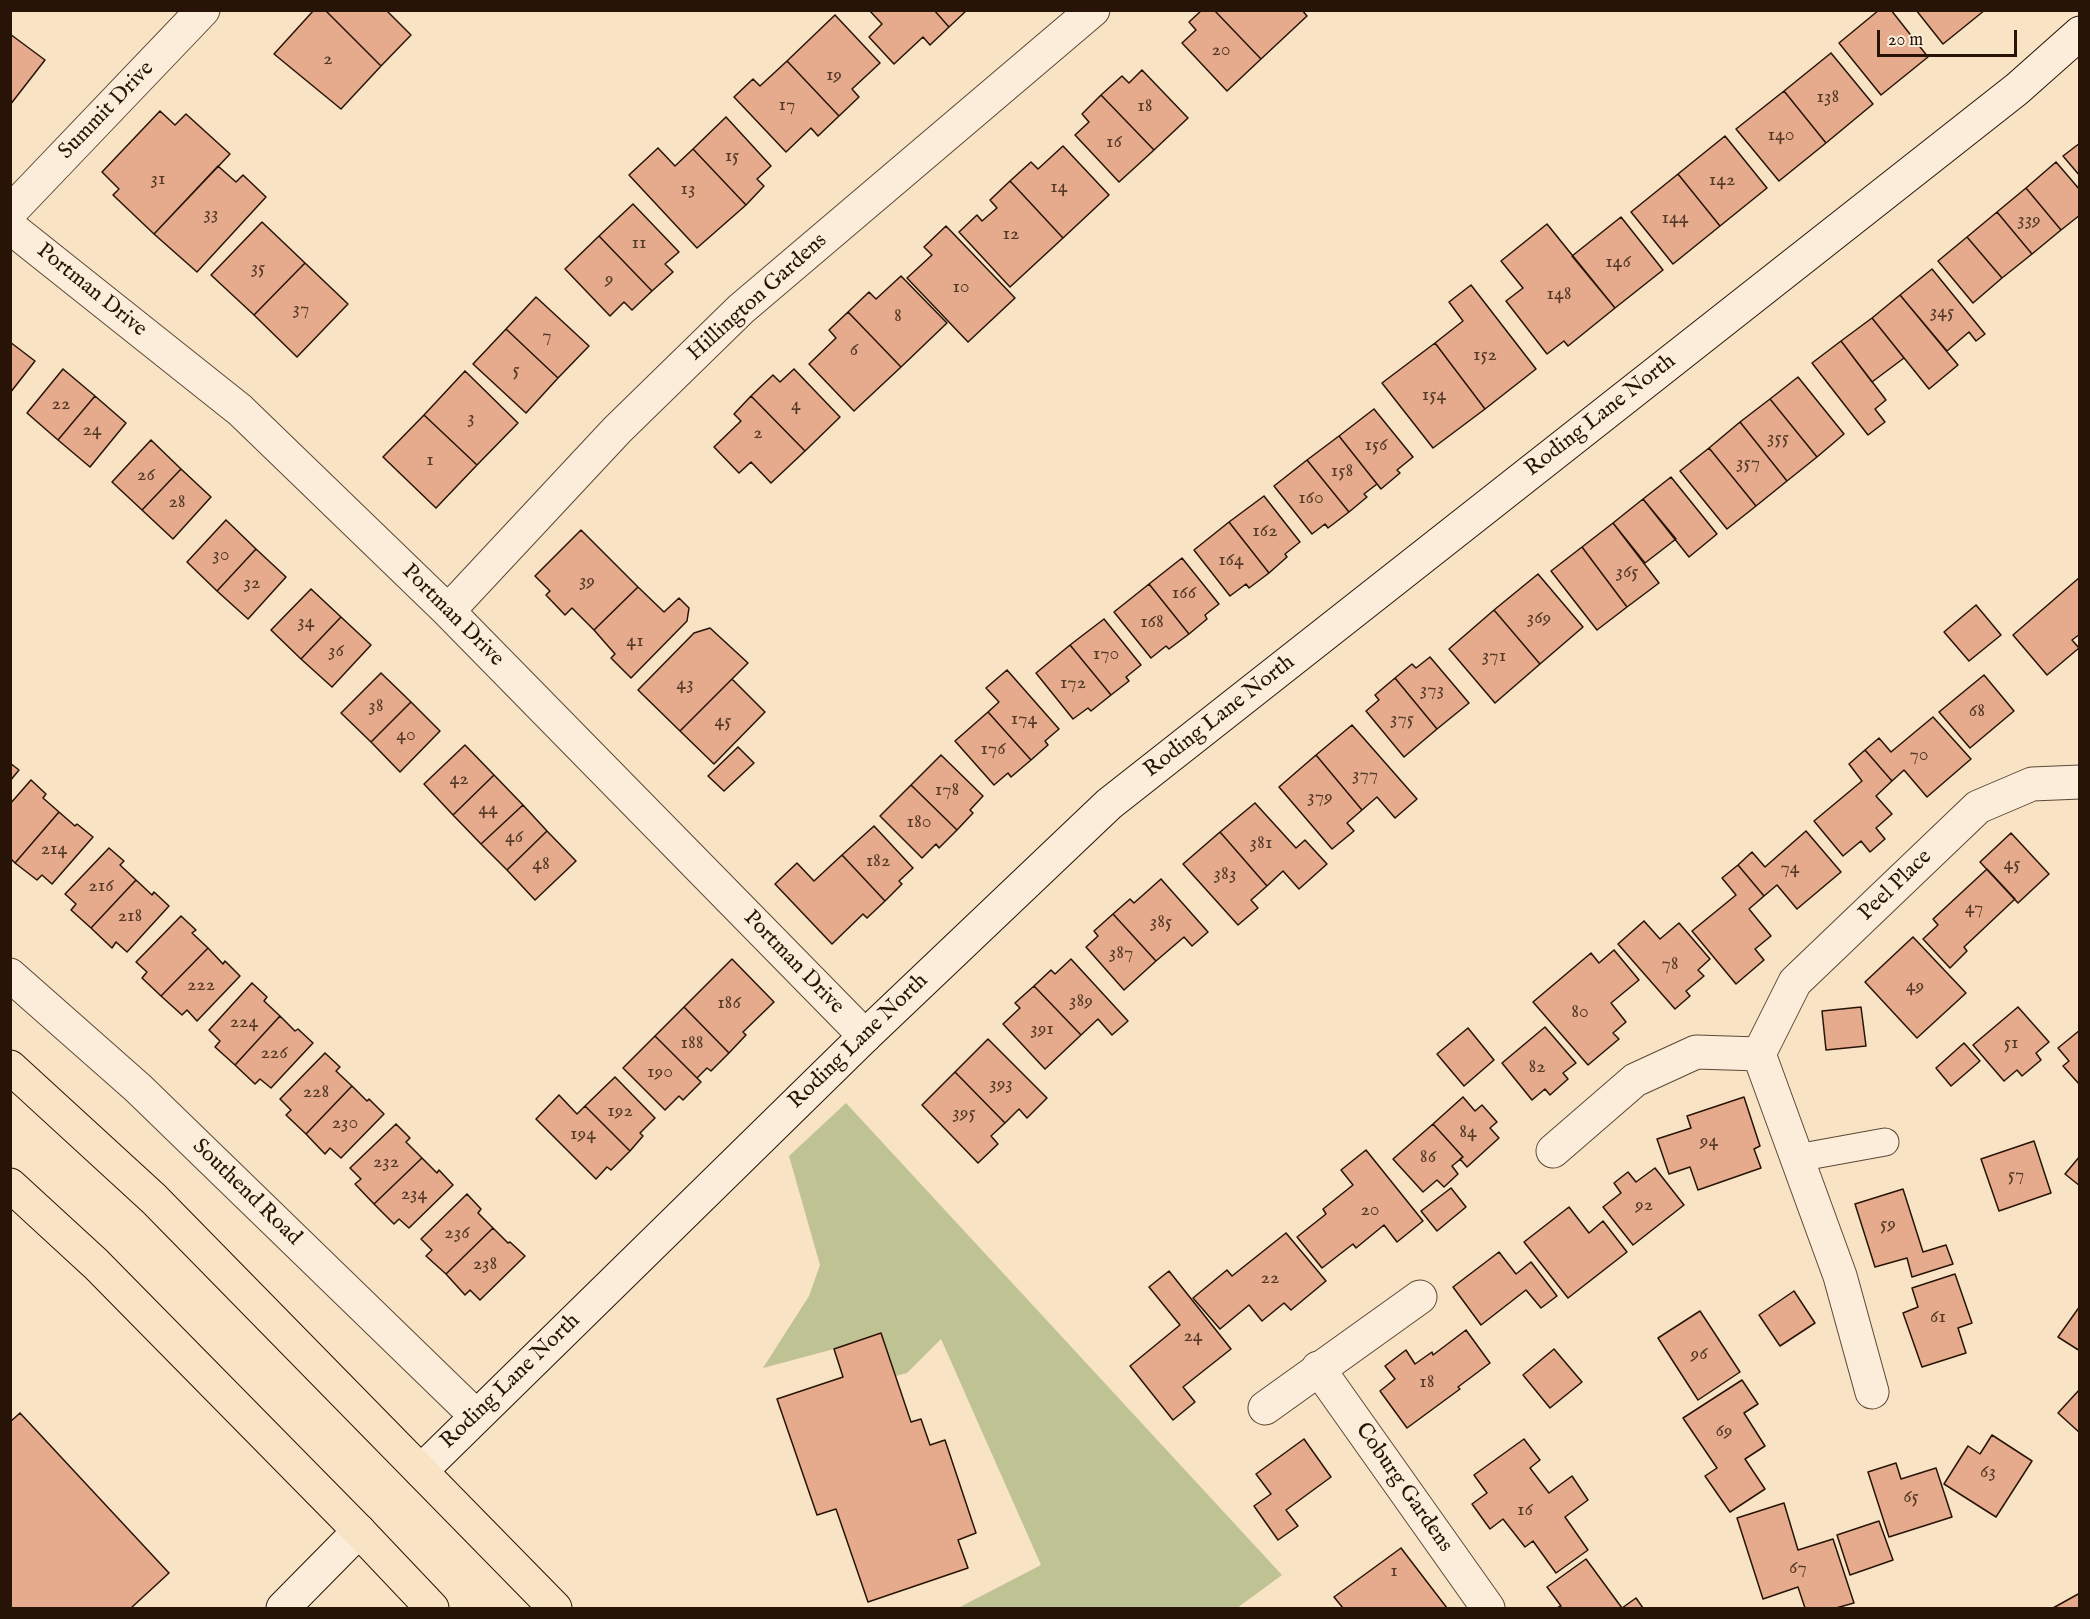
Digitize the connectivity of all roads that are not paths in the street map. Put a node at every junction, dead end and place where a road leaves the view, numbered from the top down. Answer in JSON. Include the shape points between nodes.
{"nodes":[{"id":1,"x":203,"y":10,"type":"edge"},
{"id":2,"x":1093,"y":10,"type":"edge"},
{"id":3,"x":2079,"y":33,"type":"edge"},
{"id":4,"x":10,"y":212,"type":"edge"},
{"id":5,"x":10,"y":227,"type":"edge"},
{"id":6,"x":448,"y":611,"type":"junction"},
{"id":7,"x":2079,"y":782,"type":"edge"},
{"id":8,"x":10,"y":975,"type":"edge"},
{"id":9,"x":865,"y":1036,"type":"junction"},
{"id":10,"x":1759,"y":1054,"type":"junction"},
{"id":11,"x":10,"y":1067,"type":"edge"},
{"id":12,"x":1885,"y":1142,"type":"dead end"},
{"id":13,"x":1553,"y":1151,"type":"dead end"},
{"id":14,"x":1797,"y":1158,"type":"junction"},
{"id":15,"x":10,"y":1185,"type":"edge"},
{"id":16,"x":1420,"y":1297,"type":"dead end"},
{"id":17,"x":1318,"y":1368,"type":"junction"},
{"id":18,"x":1872,"y":1392,"type":"dead end"},
{"id":19,"x":1265,"y":1408,"type":"dead end"},
{"id":20,"x":476,"y":1416,"type":"junction"},
{"id":21,"x":421,"y":1471,"type":"junction"},
{"id":22,"x":360,"y":1531,"type":"junction"},
{"id":23,"x":283,"y":1608,"type":"edge"},
{"id":24,"x":432,"y":1608,"type":"edge"},
{"id":25,"x":555,"y":1608,"type":"edge"},
{"id":26,"x":1488,"y":1608,"type":"edge"}],
"edges":[{"from":1,"to":4,"type":"street","name":"Summit Drive"},
{"from":2,"to":6,"type":"street","name":"Hillington Gardens","via":[[741,309],[617,430]]},
{"from":3,"to":9,"type":"street","name":"Roding Lane North","via":[[2017,89],[1109,804]]},
{"from":5,"to":6,"type":"street","name":"Portman Drive","via":[[240,410]]},
{"from":6,"to":9,"type":"street","name":"Portman Drive"},
{"from":7,"to":10,"type":"street","name":"Peel Place","via":[[2032,784],[1978,807],[1796,981]]},
{"from":8,"to":20,"type":"street","name":"Southend Road","via":[[138,1088]]},
{"from":9,"to":20,"type":"street","name":"Roding Lane North"},
{"from":10,"to":13,"type":"street","via":[[1696,1053],[1635,1080]]},
{"from":10,"to":14,"type":"street"},
{"from":11,"to":21,"type":"highway","via":[[154,1199]]},
{"from":12,"to":14,"type":"lane"},
{"from":14,"to":18,"type":"street","via":[[1840,1276]]},
{"from":15,"to":22,"type":"highway","via":[[96,1264]]},
{"from":16,"to":17,"type":"street"},
{"from":17,"to":19,"type":"street"},
{"from":17,"to":26,"type":"street","name":"Coburg Gardens"},
{"from":20,"to":21,"type":"street","name":"Roding Lane North"},
{"from":21,"to":25,"type":"highway"},
{"from":22,"to":23,"type":"street"},
{"from":22,"to":24,"type":"highway"}]}
